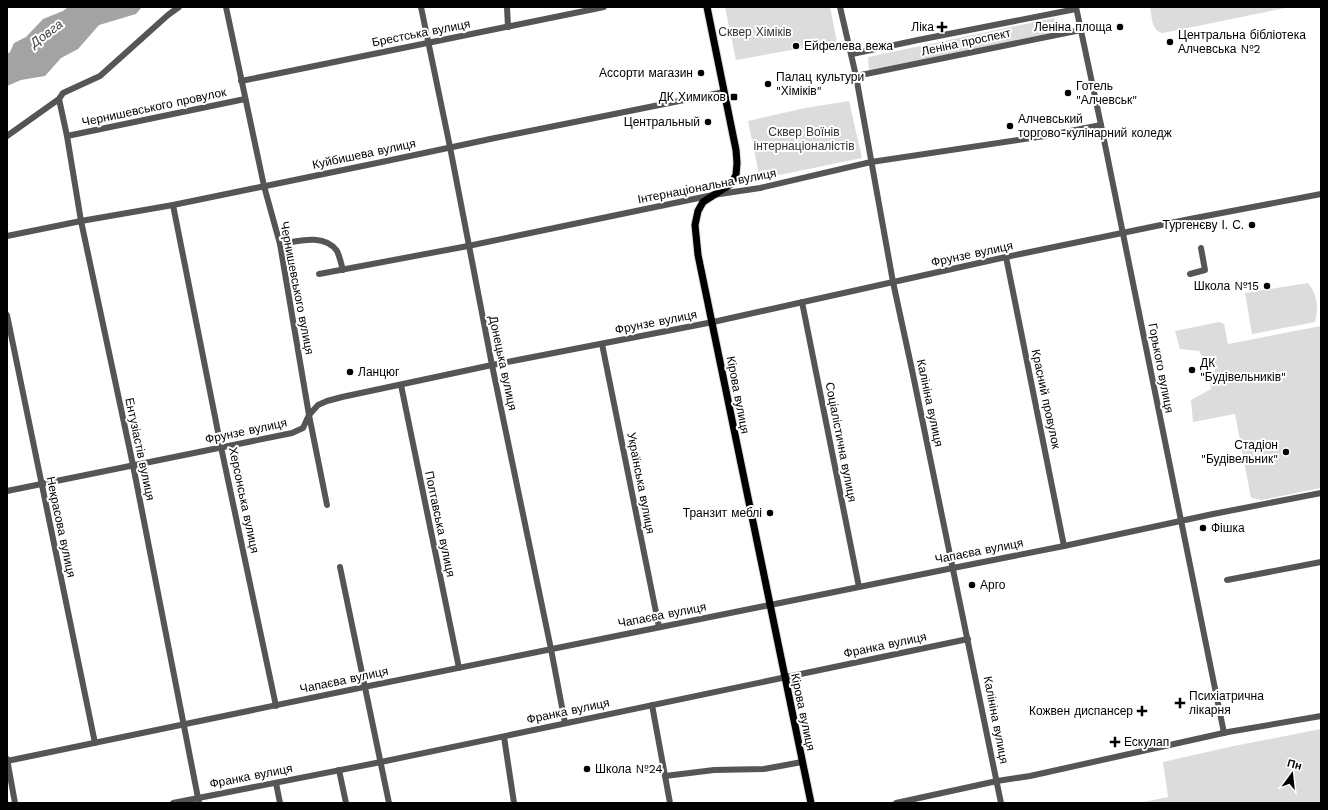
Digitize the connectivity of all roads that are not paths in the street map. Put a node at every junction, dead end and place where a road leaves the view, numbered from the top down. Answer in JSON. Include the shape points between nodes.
{"nodes":[{"id":1,"x":179,"y":7,"type":"edge"},
{"id":2,"x":226,"y":7,"type":"edge"},
{"id":3,"x":421,"y":7,"type":"edge"},
{"id":4,"x":507,"y":7,"type":"edge"},
{"id":5,"x":604,"y":7,"type":"edge"},
{"id":6,"x":707,"y":7,"type":"edge"},
{"id":7,"x":840,"y":7,"type":"edge"},
{"id":8,"x":1076,"y":8,"type":"edge"},
{"id":9,"x":508,"y":27,"type":"junction"},
{"id":10,"x":1081,"y":30,"type":"junction"},
{"id":11,"x":427,"y":43,"type":"junction"},
{"id":12,"x":852,"y":54,"type":"junction"},
{"id":13,"x":856,"y":76,"type":"junction"},
{"id":14,"x":241,"y":81,"type":"junction"},
{"id":15,"x":724,"y":92,"type":"junction"},
{"id":16,"x":59,"y":99,"type":"junction"},
{"id":17,"x":245,"y":99,"type":"junction"},
{"id":18,"x":1101,"y":125,"type":"junction"},
{"id":19,"x":7,"y":136,"type":"edge"},
{"id":20,"x":67,"y":136,"type":"junction"},
{"id":21,"x":450,"y":147,"type":"junction"},
{"id":22,"x":871,"y":162,"type":"junction"},
{"id":23,"x":264,"y":186,"type":"junction"},
{"id":24,"x":1321,"y":194,"type":"edge"},
{"id":25,"x":713,"y":195,"type":"junction"},
{"id":26,"x":173,"y":204,"type":"junction"},
{"id":27,"x":81,"y":221,"type":"junction"},
{"id":28,"x":1122,"y":233,"type":"junction"},
{"id":29,"x":7,"y":236,"type":"edge"},
{"id":30,"x":280,"y":244,"type":"junction"},
{"id":31,"x":468,"y":246,"type":"junction"},
{"id":32,"x":1201,"y":248,"type":"dead end"},
{"id":33,"x":1006,"y":257,"type":"junction"},
{"id":34,"x":343,"y":270,"type":"junction"},
{"id":35,"x":318,"y":274,"type":"dead end"},
{"id":36,"x":1190,"y":274,"type":"dead end"},
{"id":37,"x":893,"y":282,"type":"junction"},
{"id":38,"x":802,"y":302,"type":"junction"},
{"id":39,"x":7,"y":315,"type":"edge"},
{"id":40,"x":713,"y":322,"type":"junction"},
{"id":41,"x":602,"y":344,"type":"junction"},
{"id":42,"x":492,"y":365,"type":"junction"},
{"id":43,"x":401,"y":385,"type":"junction"},
{"id":44,"x":309,"y":415,"type":"junction"},
{"id":45,"x":221,"y":447,"type":"junction"},
{"id":46,"x":132,"y":465,"type":"junction"},
{"id":47,"x":41,"y":484,"type":"junction"},
{"id":48,"x":7,"y":491,"type":"edge"},
{"id":49,"x":1321,"y":493,"type":"edge"},
{"id":50,"x":327,"y":505,"type":"dead end"},
{"id":51,"x":1181,"y":522,"type":"junction"},
{"id":52,"x":1064,"y":546,"type":"junction"},
{"id":53,"x":1321,"y":562,"type":"edge"},
{"id":54,"x":340,"y":567,"type":"dead end"},
{"id":55,"x":953,"y":568,"type":"junction"},
{"id":56,"x":1227,"y":580,"type":"dead end"},
{"id":57,"x":859,"y":587,"type":"junction"},
{"id":58,"x":770,"y":605,"type":"junction"},
{"id":59,"x":660,"y":627,"type":"junction"},
{"id":60,"x":968,"y":639,"type":"junction"},
{"id":61,"x":551,"y":649,"type":"junction"},
{"id":62,"x":459,"y":668,"type":"junction"},
{"id":63,"x":785,"y":677,"type":"junction"},
{"id":64,"x":364,"y":687,"type":"junction"},
{"id":65,"x":652,"y":705,"type":"junction"},
{"id":66,"x":276,"y":706,"type":"junction"},
{"id":67,"x":1321,"y":716,"type":"edge"},
{"id":68,"x":565,"y":723,"type":"junction"},
{"id":69,"x":184,"y":725,"type":"junction"},
{"id":70,"x":1224,"y":733,"type":"junction"},
{"id":71,"x":504,"y":737,"type":"junction"},
{"id":72,"x":95,"y":743,"type":"junction"},
{"id":73,"x":7,"y":760,"type":"edge"},
{"id":74,"x":381,"y":762,"type":"junction"},
{"id":75,"x":802,"y":762,"type":"junction"},
{"id":76,"x":339,"y":770,"type":"junction"},
{"id":77,"x":666,"y":776,"type":"junction"},
{"id":78,"x":997,"y":781,"type":"junction"},
{"id":79,"x":276,"y":783,"type":"junction"},
{"id":80,"x":199,"y":800,"type":"edge"},
{"id":81,"x":15,"y":803,"type":"edge"},
{"id":82,"x":173,"y":803,"type":"edge"},
{"id":83,"x":280,"y":803,"type":"edge"},
{"id":84,"x":346,"y":803,"type":"edge"},
{"id":85,"x":389,"y":803,"type":"edge"},
{"id":86,"x":514,"y":803,"type":"edge"},
{"id":87,"x":670,"y":803,"type":"edge"},
{"id":88,"x":811,"y":803,"type":"edge"},
{"id":89,"x":896,"y":803,"type":"edge"},
{"id":90,"x":1001,"y":803,"type":"edge"}],
"edges":[{"from":1,"to":16,"type":"street","via":[[100,76],[63,92]]},
{"from":2,"to":14,"type":"street","name":"Чернишевського вулиця"},
{"from":3,"to":11,"type":"street","name":"Донецька вулиця"},
{"from":4,"to":9,"type":"street"},
{"from":5,"to":9,"type":"street","name":"Брестська вулиця"},
{"from":6,"to":15,"type":"main road","name":"Кірова вулиця"},
{"from":7,"to":12,"type":"street","name":"Калініна вулиця"},
{"from":8,"to":10,"type":"street","name":"Горького вулиця"},
{"from":8,"to":12,"type":"street","name":"Леніна проспект"},
{"from":9,"to":11,"type":"street","name":"Брестська вулиця"},
{"from":10,"to":13,"type":"street","name":"Леніна проспект"},
{"from":10,"to":18,"type":"street","name":"Горького вулиця"},
{"from":11,"to":14,"type":"street","name":"Брестська вулиця"},
{"from":11,"to":21,"type":"street","name":"Донецька вулиця"},
{"from":12,"to":13,"type":"street","name":"Калініна вулиця"},
{"from":13,"to":22,"type":"street","name":"Калініна вулиця"},
{"from":14,"to":17,"type":"street","name":"Чернишевського вулиця"},
{"from":15,"to":21,"type":"street","name":"Куйбишева вулиця"},
{"from":15,"to":25,"type":"main road","name":"Кірова вулиця","via":[[736,150],[736,175],[731,184]]},
{"from":16,"to":19,"type":"street"},
{"from":16,"to":20,"type":"street","name":"Ентузіастів вулиця"},
{"from":17,"to":20,"type":"street","name":"Чернишевського провулок"},
{"from":17,"to":23,"type":"street","name":"Чернишевського вулиця"},
{"from":18,"to":22,"type":"street","name":"Інтернаціональна вулиця"},
{"from":18,"to":28,"type":"street","name":"Горького вулиця"},
{"from":20,"to":27,"type":"street","name":"Ентузіастів вулиця"},
{"from":21,"to":23,"type":"street","name":"Куйбишева вулиця"},
{"from":21,"to":31,"type":"street","name":"Донецька вулиця"},
{"from":22,"to":25,"type":"street","name":"Інтернаціональна вулиця","via":[[760,188]]},
{"from":22,"to":37,"type":"street","name":"Калініна вулиця"},
{"from":23,"to":26,"type":"street","name":"Куйбишева вулиця"},
{"from":23,"to":30,"type":"street","name":"Чернишевського вулиця"},
{"from":24,"to":28,"type":"street","name":"Фрунзе вулиця"},
{"from":25,"to":31,"type":"street","name":"Інтернаціональна вулиця"},
{"from":25,"to":40,"type":"main road","name":"Кірова вулиця","via":[[703,202],[695,225],[698,255]]},
{"from":26,"to":27,"type":"street","name":"Куйбишева вулиця"},
{"from":26,"to":45,"type":"street","name":"Херсонська вулиця"},
{"from":27,"to":29,"type":"street","name":"Куйбишева вулиця"},
{"from":27,"to":46,"type":"street","name":"Ентузіастів вулиця"},
{"from":28,"to":33,"type":"street","name":"Фрунзе вулиця"},
{"from":28,"to":51,"type":"street","name":"Горького вулиця"},
{"from":30,"to":34,"type":"street","via":[[306,240],[325,242],[337,252]]},
{"from":30,"to":44,"type":"street","name":"Чернишевського вулиця"},
{"from":31,"to":34,"type":"street","name":"Інтернаціональна вулиця"},
{"from":31,"to":42,"type":"street","name":"Донецька вулиця"},
{"from":32,"to":36,"type":"street","via":[[1205,270]]},
{"from":33,"to":37,"type":"street","name":"Фрунзе вулиця"},
{"from":33,"to":52,"type":"street","name":"Красний провулок"},
{"from":34,"to":35,"type":"street","name":"Інтернаціональна вулиця"},
{"from":37,"to":38,"type":"street","name":"Фрунзе вулиця"},
{"from":37,"to":55,"type":"street","name":"Калініна вулиця"},
{"from":38,"to":40,"type":"street","name":"Фрунзе вулиця"},
{"from":38,"to":57,"type":"street","name":"Соціалістична вулиця"},
{"from":39,"to":47,"type":"street","name":"Некрасова вулиця"},
{"from":40,"to":41,"type":"street","name":"Фрунзе вулиця"},
{"from":40,"to":58,"type":"main road","name":"Кірова вулиця"},
{"from":41,"to":42,"type":"street","name":"Фрунзе вулиця"},
{"from":41,"to":59,"type":"street","name":"Українська вулиця"},
{"from":42,"to":43,"type":"street","name":"Фрунзе вулиця"},
{"from":42,"to":61,"type":"street","name":"Донецька вулиця"},
{"from":43,"to":44,"type":"street","name":"Фрунзе вулиця","via":[[327,401],[318,405]]},
{"from":43,"to":62,"type":"street","name":"Полтавська вулиця"},
{"from":44,"to":45,"type":"street","name":"Фрунзе вулиця","via":[[303,428],[292,433]]},
{"from":44,"to":50,"type":"street","name":"Чернишевського вулиця"},
{"from":45,"to":46,"type":"street","name":"Фрунзе вулиця"},
{"from":45,"to":66,"type":"street","name":"Херсонська вулиця"},
{"from":46,"to":47,"type":"street","name":"Фрунзе вулиця"},
{"from":46,"to":69,"type":"street","name":"Ентузіастів вулиця"},
{"from":47,"to":48,"type":"street","name":"Фрунзе вулиця"},
{"from":47,"to":72,"type":"street","name":"Некрасова вулиця"},
{"from":49,"to":51,"type":"street","name":"Чапаєва вулиця"},
{"from":51,"to":52,"type":"street","name":"Чапаєва вулиця"},
{"from":51,"to":70,"type":"street","name":"Горького вулиця"},
{"from":52,"to":55,"type":"street","name":"Чапаєва вулиця"},
{"from":53,"to":56,"type":"street"},
{"from":54,"to":64,"type":"street"},
{"from":55,"to":57,"type":"street","name":"Чапаєва вулиця"},
{"from":55,"to":60,"type":"street","name":"Калініна вулиця"},
{"from":57,"to":58,"type":"street","name":"Чапаєва вулиця"},
{"from":58,"to":59,"type":"street","name":"Чапаєва вулиця"},
{"from":58,"to":63,"type":"main road","name":"Кірова вулиця"},
{"from":59,"to":61,"type":"street","name":"Чапаєва вулиця"},
{"from":60,"to":63,"type":"street","name":"Франка вулиця"},
{"from":60,"to":78,"type":"street","name":"Калініна вулиця"},
{"from":61,"to":62,"type":"street","name":"Чапаєва вулиця"},
{"from":61,"to":68,"type":"street","name":"Донецька вулиця"},
{"from":62,"to":64,"type":"street","name":"Чапаєва вулиця"},
{"from":63,"to":65,"type":"street","name":"Франка вулиця"},
{"from":63,"to":75,"type":"main road","name":"Кірова вулиця"},
{"from":64,"to":66,"type":"street","name":"Чапаєва вулиця"},
{"from":64,"to":74,"type":"street"},
{"from":65,"to":68,"type":"street","name":"Франка вулиця"},
{"from":65,"to":77,"type":"street"},
{"from":66,"to":69,"type":"street","name":"Чапаєва вулиця"},
{"from":67,"to":70,"type":"street"},
{"from":68,"to":71,"type":"street","name":"Франка вулиця"},
{"from":69,"to":72,"type":"street","name":"Чапаєва вулиця"},
{"from":69,"to":80,"type":"street","name":"Ентузіастів вулиця"},
{"from":70,"to":78,"type":"street"},
{"from":71,"to":74,"type":"street","name":"Франка вулиця"},
{"from":71,"to":86,"type":"street"},
{"from":72,"to":73,"type":"street","name":"Чапаєва вулиця"},
{"from":73,"to":81,"type":"street"},
{"from":74,"to":76,"type":"street","name":"Франка вулиця"},
{"from":74,"to":85,"type":"street"},
{"from":75,"to":77,"type":"street","via":[[764,769],[714,770]]},
{"from":75,"to":88,"type":"main road","name":"Кірова вулиця"},
{"from":76,"to":79,"type":"street","name":"Франка вулиця"},
{"from":76,"to":84,"type":"street"},
{"from":77,"to":87,"type":"street"},
{"from":78,"to":89,"type":"street"},
{"from":78,"to":90,"type":"street","name":"Калініна вулиця"},
{"from":79,"to":80,"type":"street","name":"Франка вулиця"},
{"from":79,"to":83,"type":"street"},
{"from":80,"to":82,"type":"street","name":"Франка вулиця"}]}
